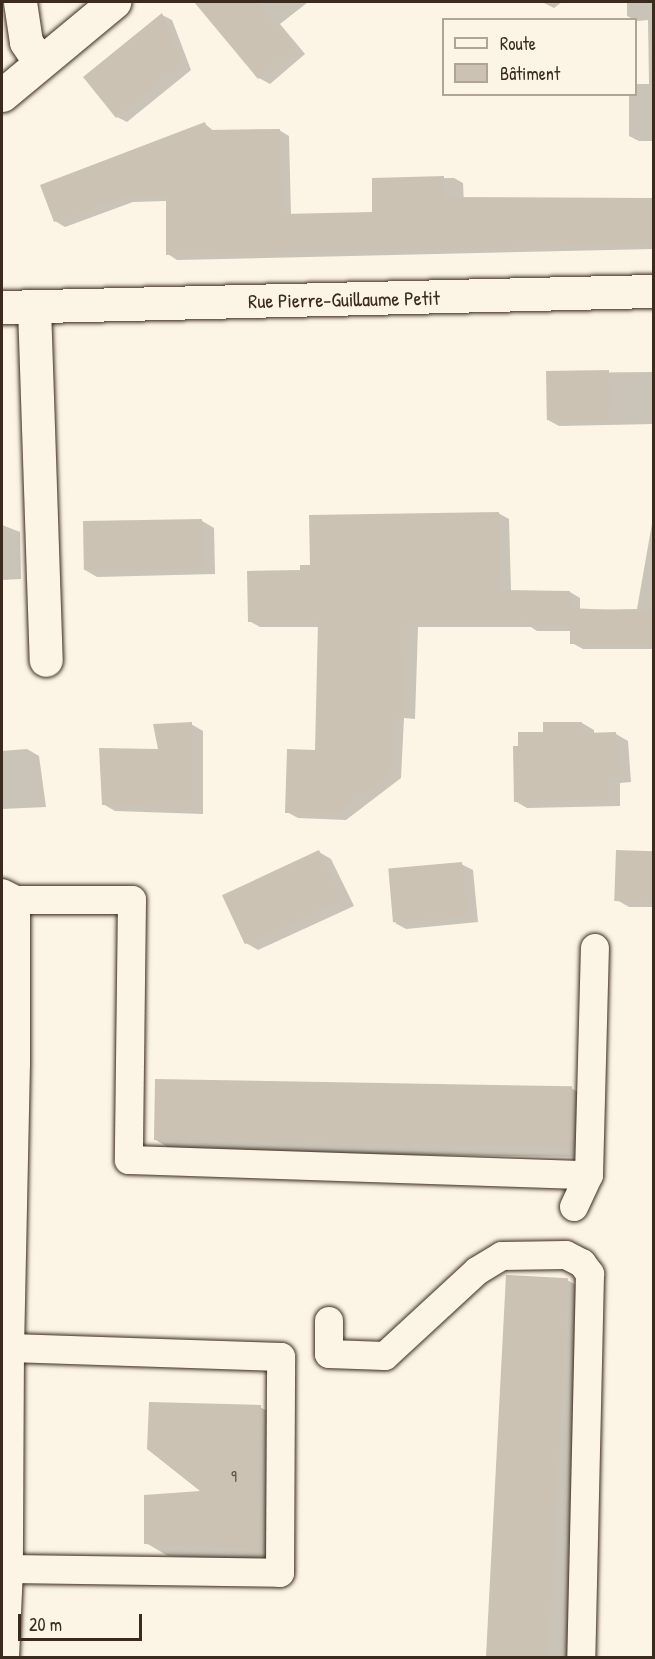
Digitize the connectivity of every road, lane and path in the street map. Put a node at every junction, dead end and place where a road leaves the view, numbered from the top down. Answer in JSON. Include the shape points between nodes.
{"nodes":[{"id":1,"x":20,"y":2,"type":"edge"},
{"id":2,"x":114,"y":2,"type":"edge"},
{"id":3,"x":40,"y":63,"type":"junction"},
{"id":4,"x":2,"y":95,"type":"edge"},
{"id":5,"x":654,"y":291,"type":"edge"},
{"id":6,"x":34,"y":307,"type":"junction"},
{"id":7,"x":2,"y":308,"type":"edge"},
{"id":8,"x":46,"y":660,"type":"dead end"},
{"id":9,"x":6,"y":898,"type":"edge"},
{"id":10,"x":595,"y":948,"type":"dead end"},
{"id":11,"x":589,"y":1175,"type":"junction"},
{"id":12,"x":574,"y":1207,"type":"dead end"},
{"id":13,"x":329,"y":1321,"type":"dead end"},
{"id":14,"x":7,"y":1358,"type":"edge"},
{"id":15,"x":5,"y":1569,"type":"edge"},
{"id":16,"x":5,"y":1658,"type":"edge"},
{"id":17,"x":581,"y":1658,"type":"edge"}],
"edges":[{"from":1,"to":3,"type":"street","via":[[26,42]]},
{"from":2,"to":3,"type":"street"},
{"from":3,"to":4,"type":"street"},
{"from":5,"to":6,"type":"street","name":"Rue Pierre-Guillaume Petit"},
{"from":6,"to":7,"type":"street","name":"Rue Pierre-Guillaume Petit"},
{"from":6,"to":8,"type":"street"},
{"from":9,"to":11,"type":"street","via":[[132,900],[129,1160]]},
{"from":9,"to":14,"type":"street"},
{"from":10,"to":11,"type":"street"},
{"from":11,"to":12,"type":"street"},
{"from":13,"to":17,"type":"street","via":[[329,1354],[385,1356],[477,1271],[502,1256],[566,1255],[582,1263],[590,1274]]},
{"from":14,"to":15,"type":"street"},
{"from":14,"to":15,"type":"street","via":[[281,1357],[280,1573]]},
{"from":15,"to":16,"type":"street"}]}
